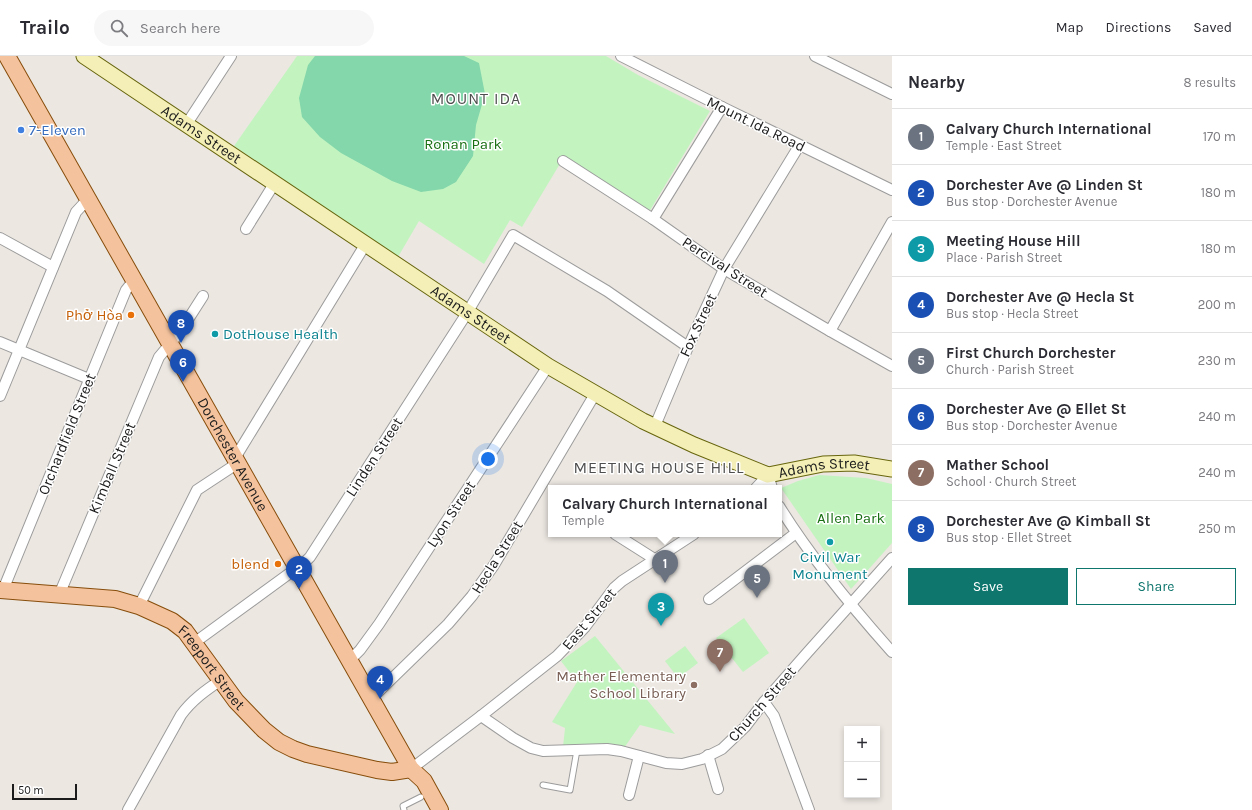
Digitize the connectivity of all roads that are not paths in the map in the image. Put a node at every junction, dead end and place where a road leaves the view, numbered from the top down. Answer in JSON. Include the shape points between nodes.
{"nodes":[{"id":1,"x":7,"y":56,"type":"edge"},
{"id":2,"x":84,"y":56,"type":"edge"},
{"id":3,"x":231,"y":56,"type":"edge"},
{"id":4,"x":621,"y":56,"type":"edge"},
{"id":5,"x":815,"y":56,"type":"edge"},
{"id":6,"x":892,"y":94,"type":"edge"},
{"id":7,"x":722,"y":107,"type":"junction"},
{"id":8,"x":186,"y":125,"type":"junction"},
{"id":9,"x":799,"y":146,"type":"junction"},
{"id":10,"x":563,"y":161,"type":"dead end"},
{"id":11,"x":274,"y":184,"type":"junction"},
{"id":12,"x":892,"y":190,"type":"edge"},
{"id":13,"x":88,"y":199,"type":"junction"},
{"id":14,"x":653,"y":219,"type":"junction"},
{"id":15,"x":892,"y":222,"type":"edge"},
{"id":16,"x":246,"y":230,"type":"dead end"},
{"id":17,"x":0,"y":238,"type":"edge"},
{"id":18,"x":365,"y":245,"type":"junction"},
{"id":19,"x":53,"y":267,"type":"junction"},
{"id":20,"x":724,"y":269,"type":"junction"},
{"id":21,"x":134,"y":280,"type":"junction"},
{"id":22,"x":203,"y":296,"type":"dead end"},
{"id":23,"x":467,"y":313,"type":"junction"},
{"id":24,"x":830,"y":331,"type":"junction"},
{"id":25,"x":0,"y":342,"type":"edge"},
{"id":26,"x":170,"y":343,"type":"junction"},
{"id":27,"x":688,"y":347,"type":"junction"},
{"id":28,"x":19,"y":350,"type":"junction"},
{"id":29,"x":548,"y":366,"type":"junction"},
{"id":30,"x":892,"y":366,"type":"edge"},
{"id":31,"x":90,"y":379,"type":"junction"},
{"id":32,"x":595,"y":394,"type":"junction"},
{"id":33,"x":0,"y":396,"type":"edge"},
{"id":34,"x":655,"y":426,"type":"junction"},
{"id":35,"x":237,"y":461,"type":"junction"},
{"id":36,"x":892,"y":469,"type":"edge"},
{"id":37,"x":770,"y":482,"type":"edge"},
{"id":38,"x":782,"y":511,"type":"edge"},
{"id":39,"x":796,"y":533,"type":"junction"},
{"id":40,"x":620,"y":537,"type":"edge"},
{"id":41,"x":690,"y":537,"type":"edge"},
{"id":42,"x":892,"y":558,"type":"edge"},
{"id":43,"x":656,"y":560,"type":"junction"},
{"id":44,"x":297,"y":567,"type":"junction"},
{"id":45,"x":1,"y":590,"type":"edge"},
{"id":46,"x":59,"y":595,"type":"junction"},
{"id":47,"x":709,"y":599,"type":"dead end"},
{"id":48,"x":850,"y":604,"type":"junction"},
{"id":49,"x":138,"y":606,"type":"junction"},
{"id":50,"x":194,"y":642,"type":"junction"},
{"id":51,"x":892,"y":652,"type":"edge"},
{"id":52,"x":350,"y":660,"type":"junction"},
{"id":53,"x":221,"y":680,"type":"junction"},
{"id":54,"x":372,"y":698,"type":"junction"},
{"id":55,"x":764,"y":702,"type":"junction"},
{"id":56,"x":481,"y":716,"type":"junction"},
{"id":57,"x":577,"y":750,"type":"junction"},
{"id":58,"x":708,"y":755,"type":"junction"},
{"id":59,"x":639,"y":756,"type":"junction"},
{"id":60,"x":411,"y":769,"type":"junction"},
{"id":61,"x":543,"y":785,"type":"dead end"},
{"id":62,"x":718,"y":789,"type":"dead end"},
{"id":63,"x":629,"y":795,"type":"dead end"},
{"id":64,"x":425,"y":803,"type":"edge"},
{"id":65,"x":128,"y":810,"type":"edge"},
{"id":66,"x":404,"y":810,"type":"edge"},
{"id":67,"x":440,"y":810,"type":"edge"},
{"id":68,"x":809,"y":810,"type":"edge"}],
"edges":[{"from":1,"to":13,"type":"main road","name":"Dorchester Avenue"},
{"from":2,"to":8,"type":"main road","name":"Adams Street"},
{"from":3,"to":8,"type":"street"},
{"from":4,"to":7,"type":"street","name":"Mount Ida Road"},
{"from":5,"to":6,"type":"street"},
{"from":7,"to":9,"type":"street","name":"Mount Ida Road"},
{"from":7,"to":14,"type":"street"},
{"from":8,"to":11,"type":"main road","name":"Adams Street"},
{"from":9,"to":12,"type":"street","name":"Mount Ida Road"},
{"from":9,"to":20,"type":"street","name":"Fox Street"},
{"from":10,"to":14,"type":"street","name":"Percival Street"},
{"from":11,"to":16,"type":"street"},
{"from":11,"to":18,"type":"main road","name":"Adams Street"},
{"from":13,"to":19,"type":"street","via":[[76,212]]},
{"from":13,"to":21,"type":"main road","name":"Dorchester Avenue"},
{"from":14,"to":20,"type":"street","name":"Percival Street"},
{"from":15,"to":24,"type":"street"},
{"from":17,"to":19,"type":"street"},
{"from":18,"to":23,"type":"main road","name":"Adams Street"},
{"from":18,"to":35,"type":"street"},
{"from":19,"to":28,"type":"street"},
{"from":20,"to":24,"type":"street","name":"Percival Street"},
{"from":20,"to":27,"type":"street","name":"Fox Street"},
{"from":21,"to":26,"type":"main road","name":"Dorchester Avenue"},
{"from":21,"to":31,"type":"street","name":"Orchardfield Street","via":[[126,290]]},
{"from":22,"to":26,"type":"street","name":"Kimball Street"},
{"from":23,"to":27,"type":"street","name":"Linden Street","via":[[513,235],[607,291]]},
{"from":23,"to":29,"type":"main road","name":"Adams Street"},
{"from":23,"to":44,"type":"street","name":"Linden Street","via":[[310,557]]},
{"from":24,"to":30,"type":"street","name":"Percival Street"},
{"from":25,"to":28,"type":"street"},
{"from":26,"to":35,"type":"main road","name":"Dorchester Avenue"},
{"from":26,"to":46,"type":"street","name":"Kimball Street","via":[[159,357]]},
{"from":27,"to":34,"type":"street","name":"Fox Street"},
{"from":28,"to":31,"type":"street"},
{"from":28,"to":33,"type":"street"},
{"from":29,"to":32,"type":"main road","name":"Adams Street"},
{"from":29,"to":52,"type":"street","name":"Lyon Street","via":[[379,624]]},
{"from":31,"to":45,"type":"street","name":"Orchardfield Street"},
{"from":32,"to":34,"type":"main road","name":"Adams Street"},
{"from":32,"to":54,"type":"street","name":"Hecla Street","via":[[475,592],[448,624]]},
{"from":34,"to":37,"type":"main road","name":"Adams Street"},
{"from":35,"to":44,"type":"main road","name":"Dorchester Avenue"},
{"from":35,"to":49,"type":"street","via":[[197,490]]},
{"from":36,"to":37,"type":"main road","name":"Adams Street","via":[[854,463],[823,464]]},
{"from":38,"to":39,"type":"street"},
{"from":39,"to":47,"type":"street"},
{"from":39,"to":48,"type":"street"},
{"from":40,"to":43,"type":"street"},
{"from":41,"to":43,"type":"street","name":"East Street"},
{"from":42,"to":48,"type":"street","name":"Church Street"},
{"from":43,"to":56,"type":"street","name":"East Street","via":[[614,588],[586,627],[557,656]]},
{"from":44,"to":50,"type":"street","name":"Linden Street"},
{"from":44,"to":52,"type":"main road","name":"Dorchester Avenue"},
{"from":45,"to":46,"type":"main road","name":"Freeport Street"},
{"from":46,"to":49,"type":"main road","name":"Freeport Street","via":[[115,600]]},
{"from":48,"to":51,"type":"street"},
{"from":48,"to":55,"type":"street","name":"Church Street"},
{"from":49,"to":50,"type":"main road","name":"Freeport Street","via":[[172,621]]},
{"from":50,"to":53,"type":"main road","name":"Freeport Street"},
{"from":52,"to":54,"type":"main road","name":"Dorchester Avenue"},
{"from":53,"to":60,"type":"main road","name":"Freeport Street","via":[[236,701],[264,730],[293,749],[386,772]]},
{"from":53,"to":65,"type":"street","via":[[202,693],[181,715]]},
{"from":54,"to":60,"type":"main road","name":"Dorchester Avenue"},
{"from":55,"to":58,"type":"street","name":"Church Street","via":[[734,738]]},
{"from":55,"to":68,"type":"street","via":[[774,716]]},
{"from":56,"to":57,"type":"street","name":"Church Street","via":[[531,748],[543,751]]},
{"from":56,"to":60,"type":"street","name":"East Street"},
{"from":57,"to":59,"type":"street","name":"Church Street","via":[[607,749]]},
{"from":57,"to":61,"type":"lane","via":[[570,790]]},
{"from":58,"to":59,"type":"street","name":"Church Street","via":[[682,764]]},
{"from":58,"to":62,"type":"street"},
{"from":59,"to":63,"type":"street"},
{"from":60,"to":64,"type":"main road","name":"Dorchester Avenue","via":[[413,780]]},
{"from":60,"to":67,"type":"main road","name":"Dorchester Avenue","via":[[424,781]]},
{"from":64,"to":66,"type":"lane","via":[[403,806]]}]}
